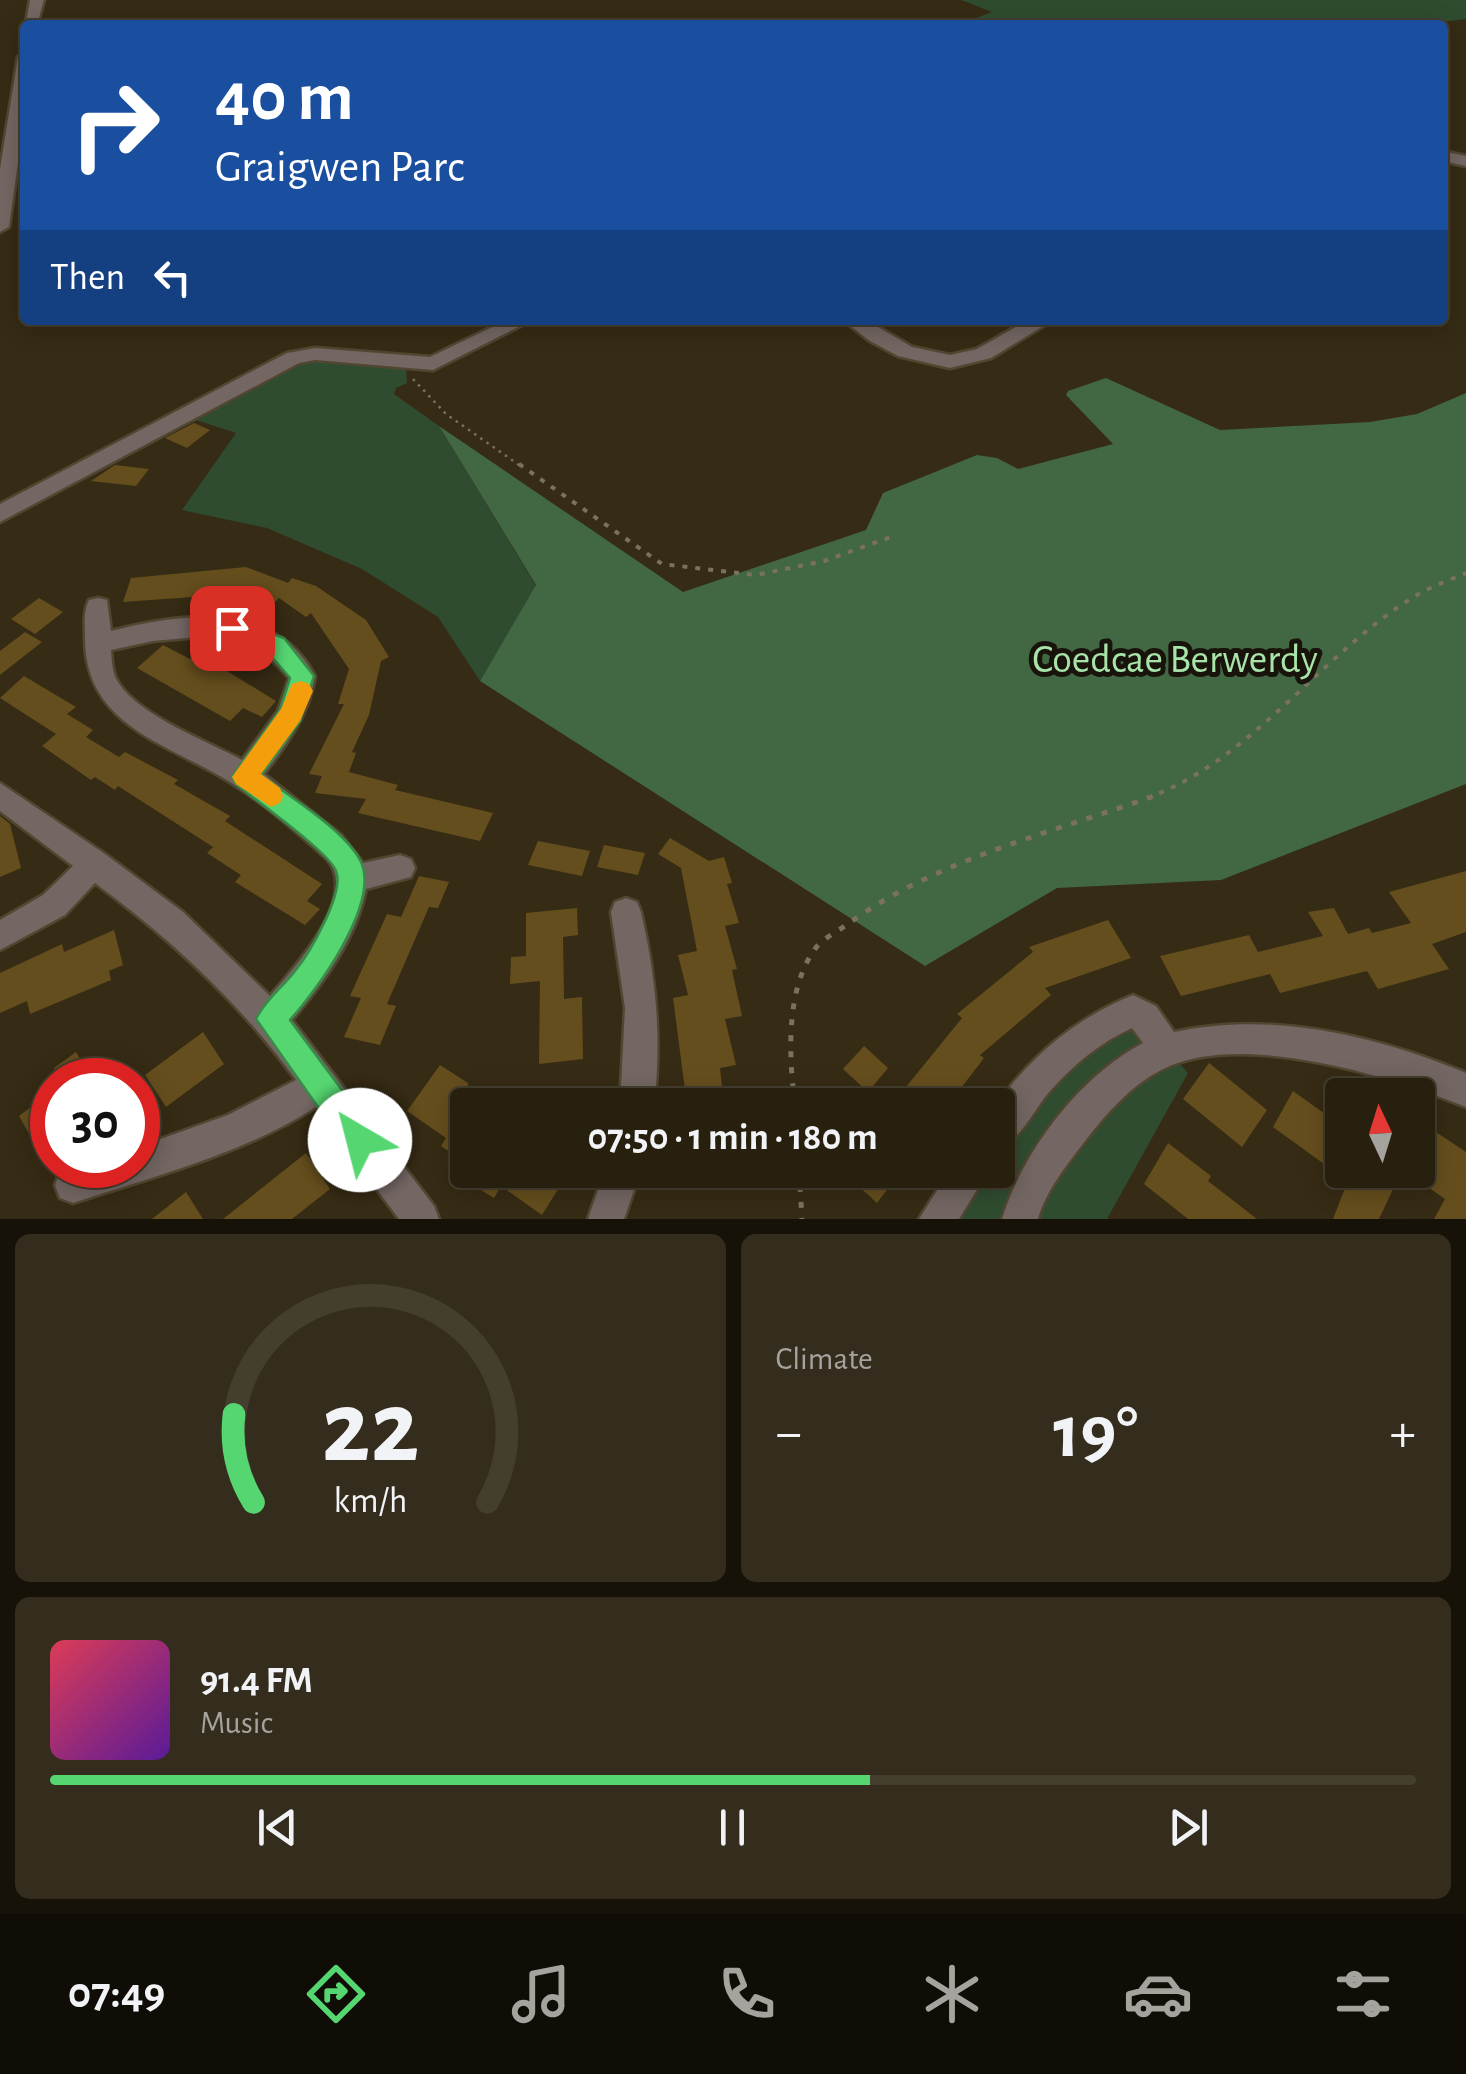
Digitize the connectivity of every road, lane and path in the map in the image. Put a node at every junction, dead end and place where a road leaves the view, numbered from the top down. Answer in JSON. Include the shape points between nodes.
{"nodes":[{"id":1,"x":20,"y":92,"type":"edge"},
{"id":2,"x":0,"y":227,"type":"edge"},
{"id":3,"x":512,"y":325,"type":"edge"},
{"id":4,"x":862,"y":325,"type":"edge"},
{"id":5,"x":1033,"y":325,"type":"edge"},
{"id":6,"x":418,"y":366,"type":"junction"},
{"id":7,"x":0,"y":514,"type":"edge"},
{"id":8,"x":891,"y":537,"type":"dead end"},
{"id":9,"x":1466,"y":573,"type":"edge"},
{"id":10,"x":98,"y":607,"type":"dead end"},
{"id":11,"x":98,"y":644,"type":"junction"},
{"id":12,"x":245,"y":777,"type":"junction"},
{"id":13,"x":0,"y":795,"type":"edge"},
{"id":14,"x":95,"y":863,"type":"junction"},
{"id":15,"x":400,"y":868,"type":"dead end"},
{"id":16,"x":351,"y":879,"type":"junction"},
{"id":17,"x":626,"y":912,"type":"dead end"},
{"id":18,"x":0,"y":936,"type":"edge"},
{"id":19,"x":271,"y":1019,"type":"junction"},
{"id":20,"x":1167,"y":1050,"type":"junction"},
{"id":21,"x":318,"y":1085,"type":"junction"},
{"id":22,"x":638,"y":1088,"type":"edge"},
{"id":23,"x":792,"y":1088,"type":"edge"},
{"id":24,"x":1466,"y":1090,"type":"edge"},
{"id":25,"x":1015,"y":1110,"type":"edge"},
{"id":26,"x":160,"y":1156,"type":"edge"},
{"id":27,"x":617,"y":1188,"type":"edge"},
{"id":28,"x":800,"y":1188,"type":"edge"},
{"id":29,"x":959,"y":1188,"type":"edge"},
{"id":30,"x":1026,"y":1216,"type":"edge"},
{"id":31,"x":422,"y":1219,"type":"edge"},
{"id":32,"x":606,"y":1219,"type":"edge"},
{"id":33,"x":802,"y":1219,"type":"edge"},
{"id":34,"x":937,"y":1219,"type":"edge"}],
"edges":[{"from":1,"to":2,"type":"street"},
{"from":3,"to":6,"type":"street"},
{"from":4,"to":5,"type":"street","via":[[901,350],[946,360],[976,355]]},
{"from":6,"to":7,"type":"street","via":[[294,357]]},
{"from":6,"to":8,"type":"path","via":[[412,381],[446,414],[662,564],[756,575]]},
{"from":9,"to":23,"type":"path","via":[[1418,595],[1244,740],[1165,792],[924,878],[815,948],[795,998],[788,1061]]},
{"from":10,"to":11,"type":"street"},
{"from":11,"to":12,"type":"street","via":[[102,678],[124,706]]},
{"from":11,"to":12,"type":"street","via":[[194,625],[232,628],[276,645],[302,676],[301,690],[292,714]]},
{"from":12,"to":16,"type":"street","via":[[337,851]]},
{"from":13,"to":14,"type":"street"},
{"from":14,"to":18,"type":"street","via":[[54,906]]},
{"from":14,"to":19,"type":"street","via":[[172,922]]},
{"from":15,"to":16,"type":"street"},
{"from":16,"to":19,"type":"street","via":[[325,948]]},
{"from":17,"to":22,"type":"street","via":[[643,1017]]},
{"from":19,"to":21,"type":"street"},
{"from":20,"to":24,"type":"street","via":[[1219,1042],[1331,1046]]},
{"from":20,"to":25,"type":"street","via":[[1145,1017],[1133,1012],[1112,1019],[1051,1064]]},
{"from":20,"to":30,"type":"street","via":[[1084,1113],[1047,1164]]},
{"from":21,"to":26,"type":"street","via":[[238,1132]]},
{"from":21,"to":31,"type":"street"},
{"from":27,"to":32,"type":"street"},
{"from":28,"to":33,"type":"path"},
{"from":29,"to":34,"type":"street"}]}
